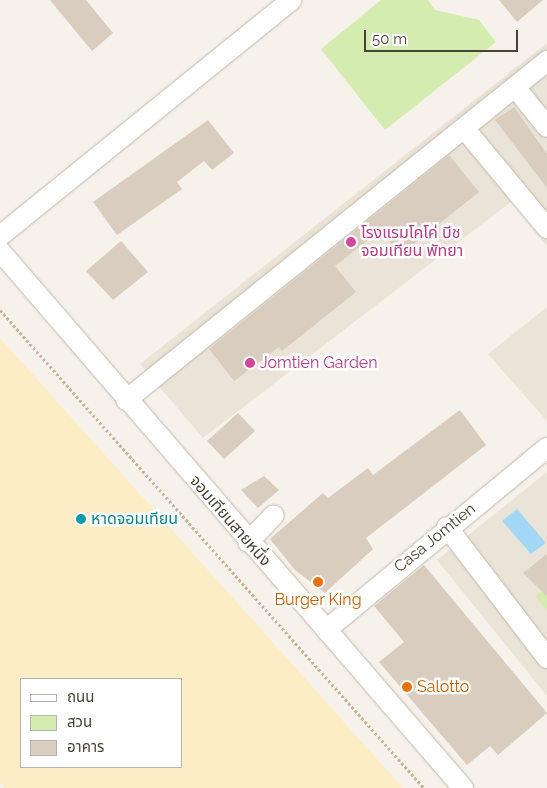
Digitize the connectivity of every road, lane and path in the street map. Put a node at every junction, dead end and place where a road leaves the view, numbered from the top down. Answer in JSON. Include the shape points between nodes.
{"nodes":[{"id":1,"x":292,"y":0,"type":"edge"},
{"id":2,"x":547,"y":61,"type":"edge"},
{"id":3,"x":515,"y":87,"type":"junction"},
{"id":4,"x":464,"y":128,"type":"junction"},
{"id":5,"x":547,"y":128,"type":"edge"},
{"id":6,"x":547,"y":228,"type":"edge"},
{"id":7,"x":0,"y":236,"type":"edge"},
{"id":8,"x":0,"y":251,"type":"edge"},
{"id":9,"x":0,"y":310,"type":"edge"},
{"id":10,"x":126,"y":400,"type":"junction"},
{"id":11,"x":547,"y":448,"type":"edge"},
{"id":12,"x":274,"y":515,"type":"dead end"},
{"id":13,"x":447,"y":527,"type":"junction"},
{"id":14,"x":248,"y":542,"type":"junction"},
{"id":15,"x":326,"y":630,"type":"junction"},
{"id":16,"x":547,"y":658,"type":"edge"},
{"id":17,"x":424,"y":788,"type":"edge"},
{"id":18,"x":463,"y":788,"type":"edge"}],
"edges":[{"from":1,"to":7,"type":"street"},
{"from":2,"to":3,"type":"street"},
{"from":3,"to":4,"type":"street"},
{"from":3,"to":5,"type":"street"},
{"from":4,"to":6,"type":"street"},
{"from":4,"to":10,"type":"street"},
{"from":8,"to":10,"type":"street","name":"จอมเทียนสายหนึ่ง"},
{"from":9,"to":17,"type":"path","via":[[80,404],[220,555]]},
{"from":10,"to":14,"type":"street","name":"จอมเทียนสายหนึ่ง"},
{"from":11,"to":13,"type":"street","name":"Casa Jomtien"},
{"from":12,"to":14,"type":"street"},
{"from":13,"to":15,"type":"street","name":"Casa Jomtien"},
{"from":13,"to":16,"type":"street"},
{"from":14,"to":15,"type":"street","name":"จอมเทียนสายหนึ่ง"},
{"from":15,"to":18,"type":"street","name":"จอมเทียนสายหนึ่ง"}]}
